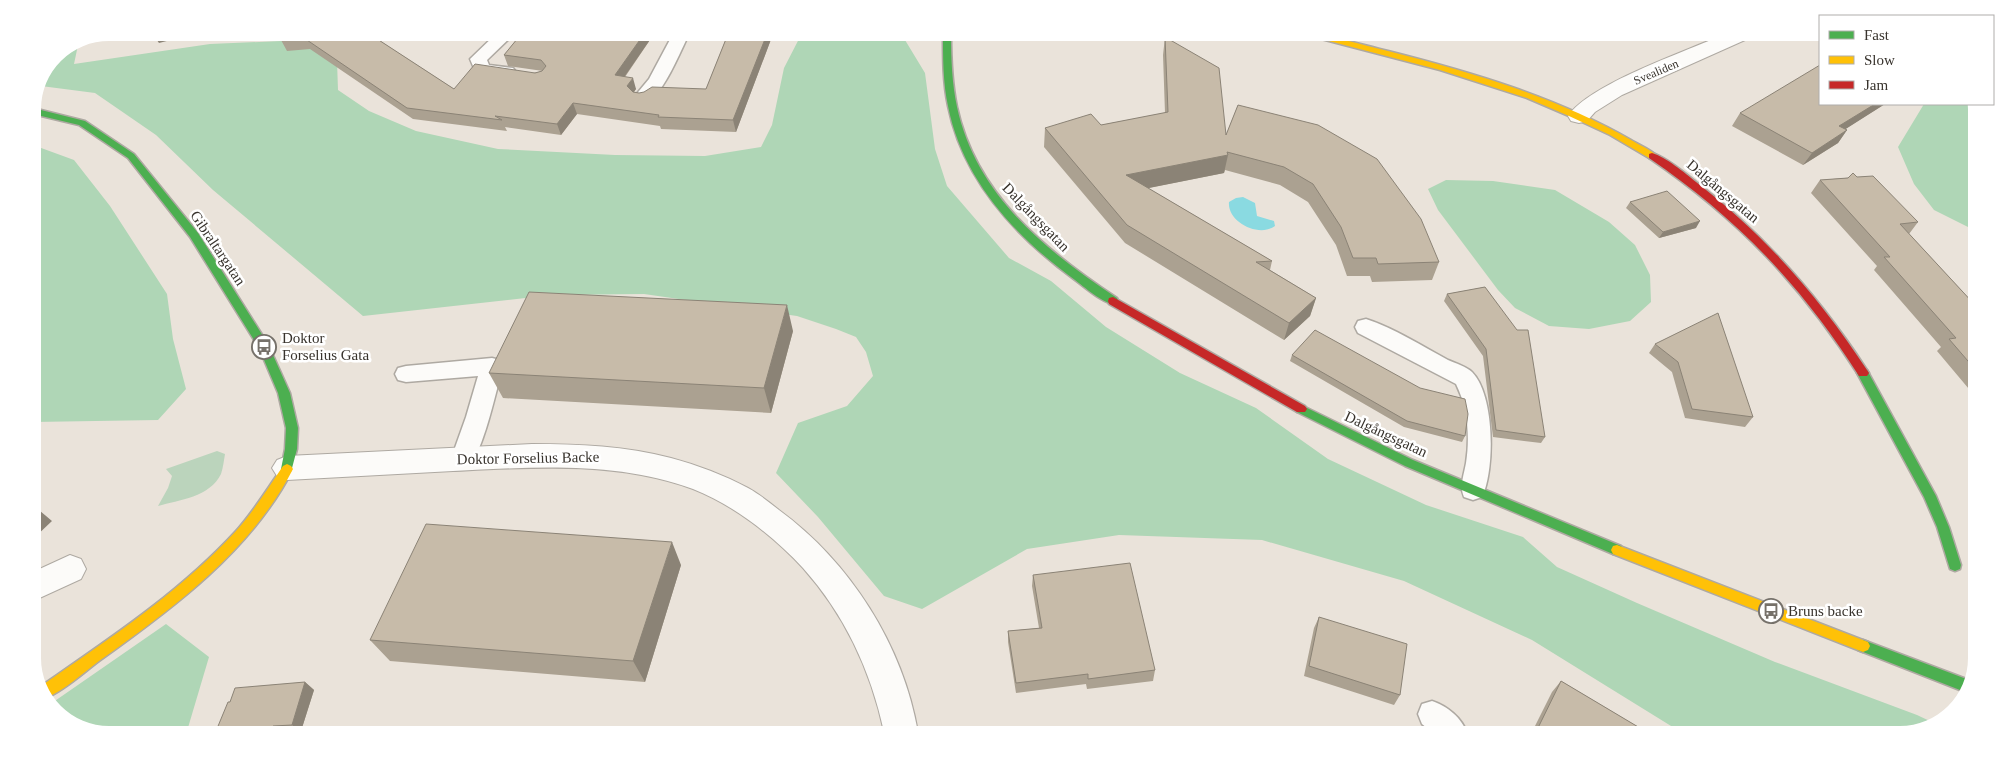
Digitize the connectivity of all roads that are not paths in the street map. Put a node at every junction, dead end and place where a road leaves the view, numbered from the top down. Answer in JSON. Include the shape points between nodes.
{"nodes":[{"id":1,"x":497,"y":41,"type":"edge"},
{"id":2,"x":677,"y":41,"type":"edge"},
{"id":3,"x":947,"y":41,"type":"edge"},
{"id":4,"x":1333,"y":41,"type":"edge"},
{"id":5,"x":1727,"y":41,"type":"edge"},
{"id":6,"x":520,"y":74,"type":"edge"},
{"id":7,"x":643,"y":97,"type":"edge"},
{"id":8,"x":41,"y":113,"type":"edge"},
{"id":9,"x":1579,"y":116,"type":"junction"},
{"id":10,"x":1366,"y":327,"type":"dead end"},
{"id":11,"x":406,"y":374,"type":"dead end"},
{"id":12,"x":463,"y":459,"type":"junction"},
{"id":13,"x":287,"y":468,"type":"junction"},
{"id":14,"x":1473,"y":490,"type":"junction"},
{"id":15,"x":1956,"y":565,"type":"dead end"},
{"id":16,"x":70,"y":569,"type":"dead end"},
{"id":17,"x":41,"y":583,"type":"edge"},
{"id":18,"x":1962,"y":684,"type":"edge"},
{"id":19,"x":49,"y":689,"type":"edge"},
{"id":20,"x":1432,"y":714,"type":"dead end"},
{"id":21,"x":901,"y":726,"type":"edge"},
{"id":22,"x":1445,"y":726,"type":"edge"}],
"edges":[{"from":1,"to":6,"type":"lane","via":[[478,58],[482,68]]},
{"from":2,"to":7,"type":"lane","via":[[657,81]]},
{"from":3,"to":14,"type":"street","name":"Dalgångsgatan","via":[[949,96],[966,152],[982,182],[1041,248],[1084,283],[1148,324],[1276,396],[1364,442]]},
{"from":4,"to":9,"type":"street","name":"Dalgångsgatan","via":[[1464,75]]},
{"from":5,"to":9,"type":"street","name":"Svealiden","via":[[1614,90]]},
{"from":8,"to":13,"type":"street","name":"Gibraltargatan","via":[[82,123],[131,156],[194,235],[264,347],[284,393],[292,428]]},
{"from":9,"to":15,"type":"street","name":"Dalgångsgatan","via":[[1636,145],[1672,169],[1755,238],[1801,285],[1870,385],[1938,514]]},
{"from":10,"to":14,"type":"lane","via":[[1464,378],[1474,397],[1479,423]]},
{"from":11,"to":12,"type":"lane","via":[[492,366]]},
{"from":12,"to":13,"type":"street","name":"Doktor Forselius Backe"},
{"from":12,"to":21,"type":"street","name":"Doktor Forselius Backe","via":[[527,455],[610,458],[678,471],[739,498],[794,538],[820,564],[848,602],[876,648]]},
{"from":13,"to":19,"type":"street","via":[[275,491],[248,525],[203,571],[106,649]]},
{"from":14,"to":18,"type":"street","name":"Dalgångsgatan","via":[[1662,569]]},
{"from":16,"to":17,"type":"street"},
{"from":20,"to":22,"type":"lane"}]}
